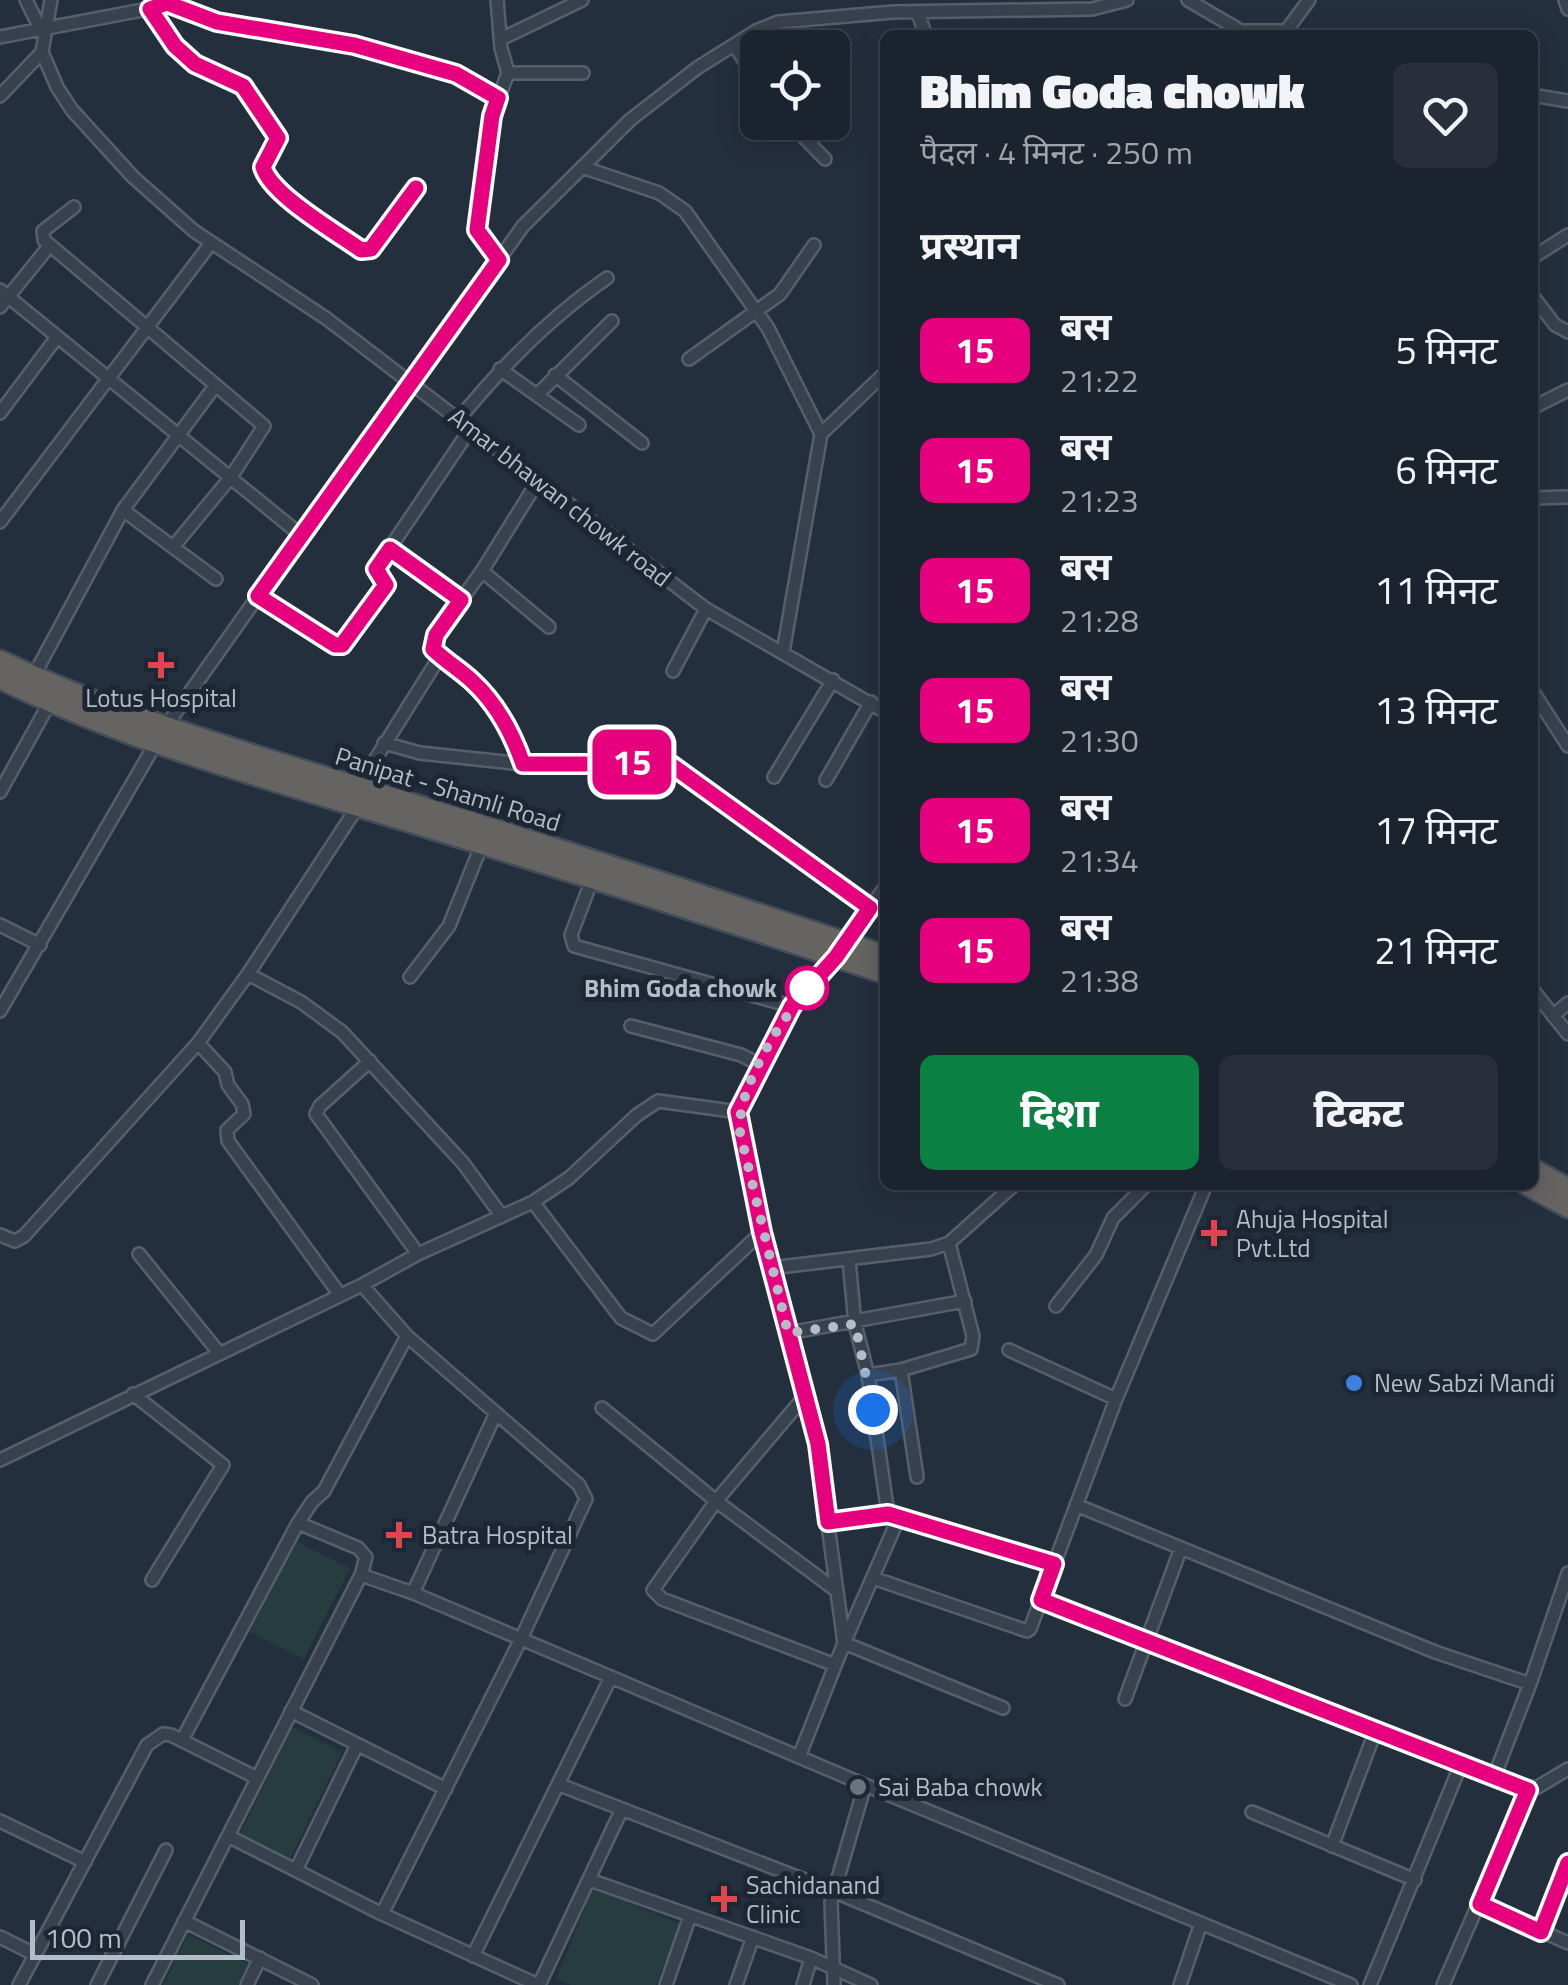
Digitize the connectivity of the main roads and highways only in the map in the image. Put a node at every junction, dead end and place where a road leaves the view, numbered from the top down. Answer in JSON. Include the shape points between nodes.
{"nodes":[{"id":1,"x":0,"y":661,"type":"edge"},
{"id":2,"x":0,"y":678,"type":"edge"},
{"id":3,"x":160,"y":736,"type":"junction"},
{"id":4,"x":358,"y":797,"type":"junction"},
{"id":5,"x":841,"y":950,"type":"junction"},
{"id":6,"x":880,"y":955,"type":"edge"},
{"id":7,"x":880,"y":970,"type":"edge"},
{"id":8,"x":1538,"y":1172,"type":"edge"},
{"id":9,"x":1568,"y":1189,"type":"edge"},
{"id":10,"x":1537,"y":1190,"type":"edge"},
{"id":11,"x":1568,"y":1208,"type":"edge"}],
"edges":[{"from":1,"to":3,"type":"highway","name":"Panipat - Shamli Road"},
{"from":2,"to":3,"type":"highway","name":"Panipat - Shamli Road","via":[[50,702]]},
{"from":3,"to":4,"type":"highway","name":"Panipat - Shamli Road"},
{"from":4,"to":5,"type":"highway","name":"Panipat - Shamli Road","via":[[482,844]]},
{"from":4,"to":5,"type":"highway","name":"Panipat - Shamli Road","via":[[662,882]]},
{"from":5,"to":6,"type":"highway","name":"Panipat - Shamli Road"},
{"from":5,"to":7,"type":"highway","name":"Panipat - Shamli Road"},
{"from":8,"to":9,"type":"highway"},
{"from":10,"to":11,"type":"highway"}]}
